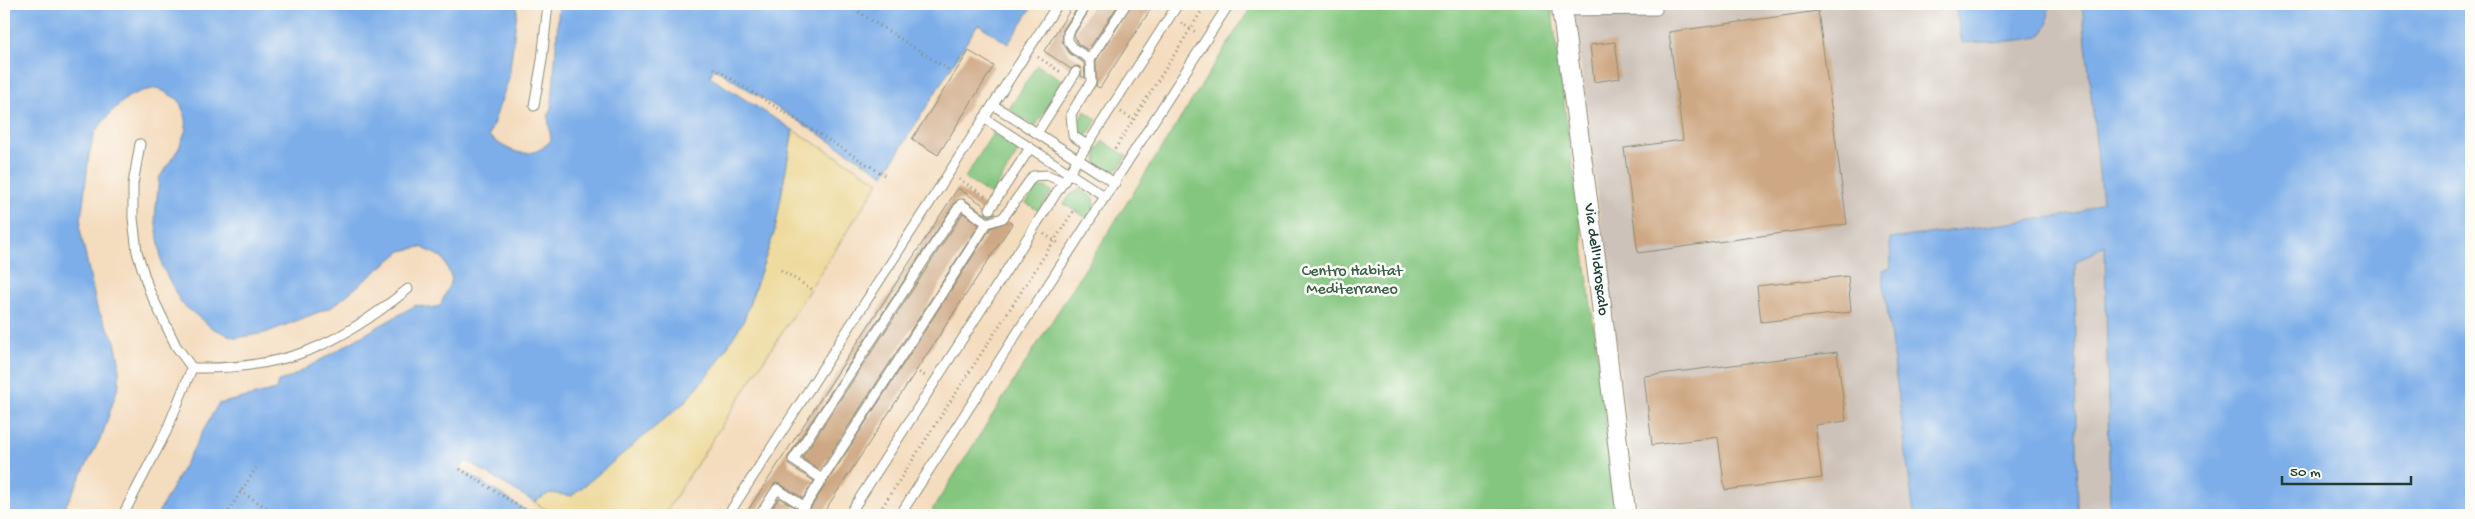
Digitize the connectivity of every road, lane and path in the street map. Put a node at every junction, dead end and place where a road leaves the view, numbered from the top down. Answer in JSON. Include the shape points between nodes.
{"nodes":[{"id":1,"x":548,"y":4,"type":"edge"},
{"id":2,"x":846,"y":4,"type":"edge"},
{"id":3,"x":1058,"y":4,"type":"edge"},
{"id":4,"x":1087,"y":4,"type":"edge"},
{"id":5,"x":1126,"y":4,"type":"edge"},
{"id":6,"x":1178,"y":4,"type":"edge"},
{"id":7,"x":1206,"y":4,"type":"edge"},
{"id":8,"x":1229,"y":4,"type":"edge"},
{"id":9,"x":1562,"y":7,"type":"edge"},
{"id":10,"x":1657,"y":10,"type":"dead end"},
{"id":11,"x":1028,"y":50,"type":"junction"},
{"id":12,"x":1090,"y":59,"type":"junction"},
{"id":13,"x":714,"y":68,"type":"dead end"},
{"id":14,"x":950,"y":70,"type":"dead end"},
{"id":15,"x":1074,"y":76,"type":"joint"},
{"id":16,"x":993,"y":105,"type":"junction"},
{"id":17,"x":534,"y":106,"type":"dead end"},
{"id":18,"x":984,"y":118,"type":"junction"},
{"id":19,"x":1037,"y":133,"type":"junction"},
{"id":20,"x":140,"y":144,"type":"dead end"},
{"id":21,"x":1087,"y":145,"type":"junction"},
{"id":22,"x":1030,"y":148,"type":"junction"},
{"id":23,"x":1115,"y":148,"type":"dead end"},
{"id":24,"x":1078,"y":160,"type":"junction"},
{"id":25,"x":949,"y":173,"type":"junction"},
{"id":26,"x":1070,"y":173,"type":"junction"},
{"id":27,"x":884,"y":176,"type":"dead end"},
{"id":28,"x":1064,"y":182,"type":"junction"},
{"id":29,"x":1115,"y":183,"type":"junction"},
{"id":30,"x":1106,"y":197,"type":"junction"},
{"id":31,"x":993,"y":206,"type":"joint"},
{"id":32,"x":1074,"y":210,"type":"dead end"},
{"id":33,"x":987,"y":223,"type":"junction"},
{"id":34,"x":781,"y":270,"type":"dead end"},
{"id":35,"x":408,"y":289,"type":"dead end"},
{"id":36,"x":813,"y":290,"type":"dead end"},
{"id":37,"x":192,"y":368,"type":"junction"},
{"id":38,"x":256,"y":468,"type":"dead end"},
{"id":39,"x":460,"y":469,"type":"dead end"},
{"id":40,"x":822,"y":479,"type":"junction"},
{"id":41,"x":240,"y":491,"type":"junction"},
{"id":42,"x":805,"y":507,"type":"junction"},
{"id":43,"x":123,"y":515,"type":"edge"},
{"id":44,"x":226,"y":515,"type":"edge"},
{"id":45,"x":278,"y":515,"type":"edge"},
{"id":46,"x":533,"y":515,"type":"edge"},
{"id":47,"x":728,"y":515,"type":"edge"},
{"id":48,"x":760,"y":515,"type":"edge"},
{"id":49,"x":799,"y":515,"type":"edge"},
{"id":50,"x":850,"y":515,"type":"edge"},
{"id":51,"x":877,"y":515,"type":"edge"},
{"id":52,"x":900,"y":515,"type":"edge"},
{"id":53,"x":1626,"y":515,"type":"edge"}],
"edges":[{"from":1,"to":17,"type":"lane"},
{"from":2,"to":14,"type":"path"},
{"from":3,"to":11,"type":"lane"},
{"from":4,"to":12,"type":"lane","via":[[1068,32],[1068,41]]},
{"from":5,"to":12,"type":"lane"},
{"from":6,"to":21,"type":"lane"},
{"from":7,"to":23,"type":"path"},
{"from":8,"to":29,"type":"lane"},
{"from":9,"to":10,"type":"lane"},
{"from":9,"to":53,"type":"street","name":"Via dell'Idroscalo"},
{"from":11,"to":15,"type":"path"},
{"from":11,"to":16,"type":"lane"},
{"from":12,"to":21,"type":"lane","via":[[1091,82],[1071,114],[1070,126],[1073,136]]},
{"from":13,"to":27,"type":"path"},
{"from":15,"to":19,"type":"lane"},
{"from":16,"to":18,"type":"lane"},
{"from":16,"to":19,"type":"lane"},
{"from":18,"to":22,"type":"lane"},
{"from":18,"to":25,"type":"lane"},
{"from":19,"to":24,"type":"lane"},
{"from":20,"to":37,"type":"lane","via":[[133,184],[138,252],[149,290],[176,346]]},
{"from":21,"to":24,"type":"lane"},
{"from":22,"to":26,"type":"lane"},
{"from":22,"to":31,"type":"lane"},
{"from":24,"to":26,"type":"lane"},
{"from":24,"to":29,"type":"lane"},
{"from":25,"to":31,"type":"path"},
{"from":25,"to":47,"type":"lane"},
{"from":26,"to":28,"type":"lane"},
{"from":26,"to":30,"type":"lane"},
{"from":28,"to":33,"type":"lane","via":[[1047,175],[1033,176],[1002,218]]},
{"from":28,"to":50,"type":"lane"},
{"from":29,"to":30,"type":"lane"},
{"from":30,"to":52,"type":"lane"},
{"from":32,"to":51,"type":"path"},
{"from":33,"to":40,"type":"lane"},
{"from":33,"to":40,"type":"lane","via":[[961,204],[793,460]]},
{"from":34,"to":36,"type":"path"},
{"from":35,"to":37,"type":"lane","via":[[345,334],[306,353],[242,368]]},
{"from":37,"to":43,"type":"lane","via":[[166,432]]},
{"from":38,"to":41,"type":"path"},
{"from":39,"to":46,"type":"path"},
{"from":40,"to":42,"type":"lane"},
{"from":41,"to":44,"type":"path"},
{"from":41,"to":45,"type":"path"},
{"from":42,"to":48,"type":"lane","via":[[777,489]]},
{"from":42,"to":49,"type":"lane"}]}
